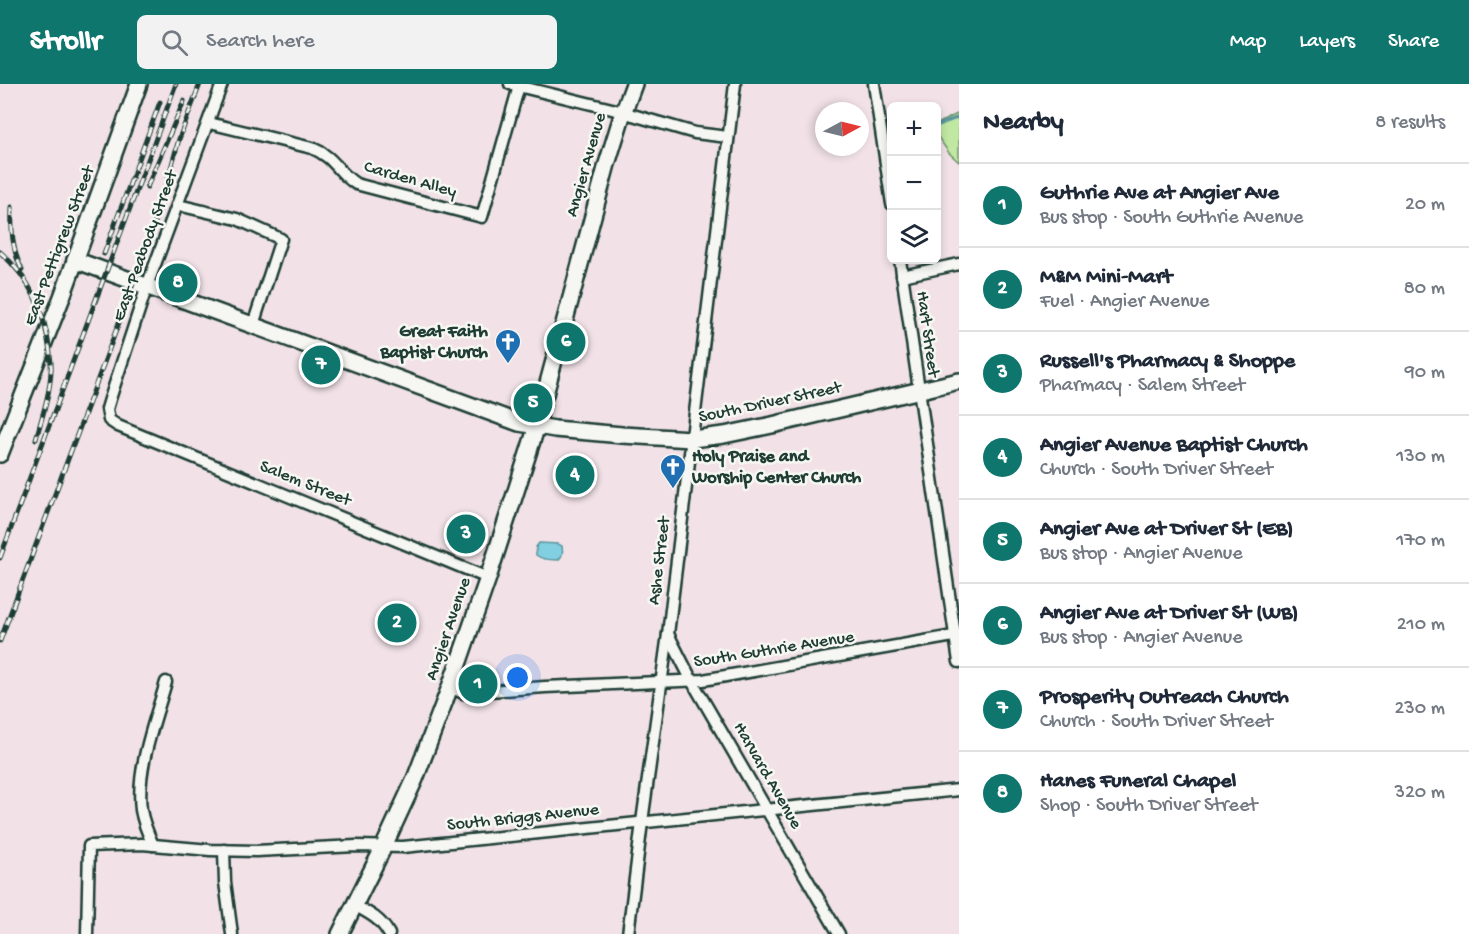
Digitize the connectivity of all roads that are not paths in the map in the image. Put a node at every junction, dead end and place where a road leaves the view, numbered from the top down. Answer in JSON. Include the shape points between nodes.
{"nodes":[{"id":1,"x":139,"y":84,"type":"edge"},
{"id":2,"x":222,"y":84,"type":"edge"},
{"id":3,"x":634,"y":84,"type":"edge"},
{"id":4,"x":735,"y":84,"type":"edge"},
{"id":5,"x":874,"y":84,"type":"edge"},
{"id":6,"x":514,"y":85,"type":"edge"},
{"id":7,"x":623,"y":112,"type":"junction"},
{"id":8,"x":208,"y":123,"type":"junction"},
{"id":9,"x":728,"y":137,"type":"junction"},
{"id":10,"x":887,"y":176,"type":"edge"},
{"id":11,"x":178,"y":205,"type":"junction"},
{"id":12,"x":75,"y":260,"type":"junction"},
{"id":13,"x":900,"y":264,"type":"edge"},
{"id":14,"x":959,"y":264,"type":"edge"},
{"id":15,"x":902,"y":276,"type":"junction"},
{"id":16,"x":147,"y":286,"type":"junction"},
{"id":17,"x":253,"y":325,"type":"junction"},
{"id":18,"x":959,"y":381,"type":"edge"},
{"id":19,"x":919,"y":390,"type":"junction"},
{"id":20,"x":109,"y":420,"type":"joint"},
{"id":21,"x":536,"y":426,"type":"junction"},
{"id":22,"x":4,"y":430,"type":"edge"},
{"id":23,"x":692,"y":439,"type":"junction"},
{"id":24,"x":0,"y":454,"type":"edge"},
{"id":25,"x":488,"y":578,"type":"junction"},
{"id":26,"x":668,"y":634,"type":"junction"},
{"id":27,"x":957,"y":635,"type":"edge"},
{"id":28,"x":959,"y":662,"type":"edge"},
{"id":29,"x":662,"y":681,"type":"junction"},
{"id":30,"x":692,"y":681,"type":"junction"},
{"id":31,"x":166,"y":682,"type":"dead end"},
{"id":32,"x":450,"y":687,"type":"junction"},
{"id":33,"x":959,"y":790,"type":"edge"},
{"id":34,"x":767,"y":810,"type":"junction"},
{"id":35,"x":642,"y":822,"type":"junction"},
{"id":36,"x":153,"y":845,"type":"junction"},
{"id":37,"x":384,"y":846,"type":"junction"},
{"id":38,"x":224,"y":850,"type":"junction"},
{"id":39,"x":354,"y":904,"type":"junction"},
{"id":40,"x":87,"y":934,"type":"edge"},
{"id":41,"x":232,"y":934,"type":"edge"},
{"id":42,"x":340,"y":934,"type":"edge"},
{"id":43,"x":389,"y":934,"type":"edge"},
{"id":44,"x":628,"y":934,"type":"edge"},
{"id":45,"x":838,"y":934,"type":"edge"}],
"edges":[{"from":1,"to":12,"type":"street","name":"East Pettigrew Street"},
{"from":2,"to":8,"type":"street","name":"East Peabody Street"},
{"from":3,"to":7,"type":"street","name":"Angier Avenue"},
{"from":4,"to":9,"type":"street","name":"Ashe Street"},
{"from":5,"to":10,"type":"street"},
{"from":6,"to":7,"type":"street"},
{"from":6,"to":8,"type":"street","name":"Carden Alley","via":[[482,217],[356,184],[332,160],[312,148]]},
{"from":7,"to":9,"type":"street","via":[[695,133]]},
{"from":7,"to":21,"type":"street","name":"Angier Avenue"},
{"from":8,"to":11,"type":"street","name":"East Peabody Street"},
{"from":9,"to":23,"type":"street","name":"Ashe Street"},
{"from":11,"to":16,"type":"street","name":"East Peabody Street"},
{"from":11,"to":17,"type":"street","via":[[237,219],[281,239]]},
{"from":12,"to":16,"type":"street","name":"South Driver Street"},
{"from":12,"to":22,"type":"street","name":"East Pettigrew Street"},
{"from":13,"to":15,"type":"street","name":"Hart Street"},
{"from":14,"to":15,"type":"street"},
{"from":15,"to":19,"type":"street","name":"Hart Street"},
{"from":16,"to":17,"type":"street","name":"South Driver Street"},
{"from":16,"to":20,"type":"street","name":"East Peabody Street","via":[[107,409]]},
{"from":17,"to":21,"type":"street","name":"South Driver Street"},
{"from":18,"to":19,"type":"street","name":"South Driver Street"},
{"from":19,"to":23,"type":"street","name":"South Driver Street","via":[[772,425]]},
{"from":19,"to":27,"type":"street","name":"Hart Street"},
{"from":20,"to":25,"type":"street","name":"Salem Street"},
{"from":21,"to":23,"type":"street","name":"South Driver Street"},
{"from":21,"to":25,"type":"street","name":"Angier Avenue"},
{"from":22,"to":24,"type":"street","name":"East Pettigrew Street"},
{"from":23,"to":26,"type":"street","name":"Ashe Street"},
{"from":25,"to":32,"type":"street","name":"Angier Avenue"},
{"from":26,"to":29,"type":"street","name":"Ashe Street"},
{"from":26,"to":30,"type":"street","name":"Harvard Avenue"},
{"from":27,"to":28,"type":"street","name":"Hart Street"},
{"from":27,"to":30,"type":"street","name":"South Guthrie Avenue"},
{"from":29,"to":30,"type":"street","name":"South Guthrie Avenue"},
{"from":29,"to":32,"type":"street","name":"South Guthrie Avenue","via":[[463,693]]},
{"from":29,"to":35,"type":"street","name":"Ashe Street"},
{"from":30,"to":34,"type":"street","name":"Harvard Avenue"},
{"from":31,"to":36,"type":"street","via":[[140,786],[141,811]]},
{"from":32,"to":37,"type":"street","name":"Angier Avenue"},
{"from":33,"to":34,"type":"street","name":"South Briggs Avenue"},
{"from":34,"to":35,"type":"street","name":"South Briggs Avenue"},
{"from":34,"to":45,"type":"street","name":"Harvard Avenue"},
{"from":35,"to":37,"type":"street","name":"South Briggs Avenue"},
{"from":35,"to":44,"type":"street","name":"Ashe Street"},
{"from":36,"to":38,"type":"street","name":"South Briggs Avenue"},
{"from":36,"to":40,"type":"street","name":"South Briggs Avenue","via":[[89,846]]},
{"from":37,"to":38,"type":"street","name":"South Briggs Avenue"},
{"from":37,"to":39,"type":"street","name":"Angier Avenue"},
{"from":38,"to":41,"type":"street"},
{"from":39,"to":42,"type":"street","name":"Angier Avenue"},
{"from":39,"to":43,"type":"street","via":[[384,924]]}]}
